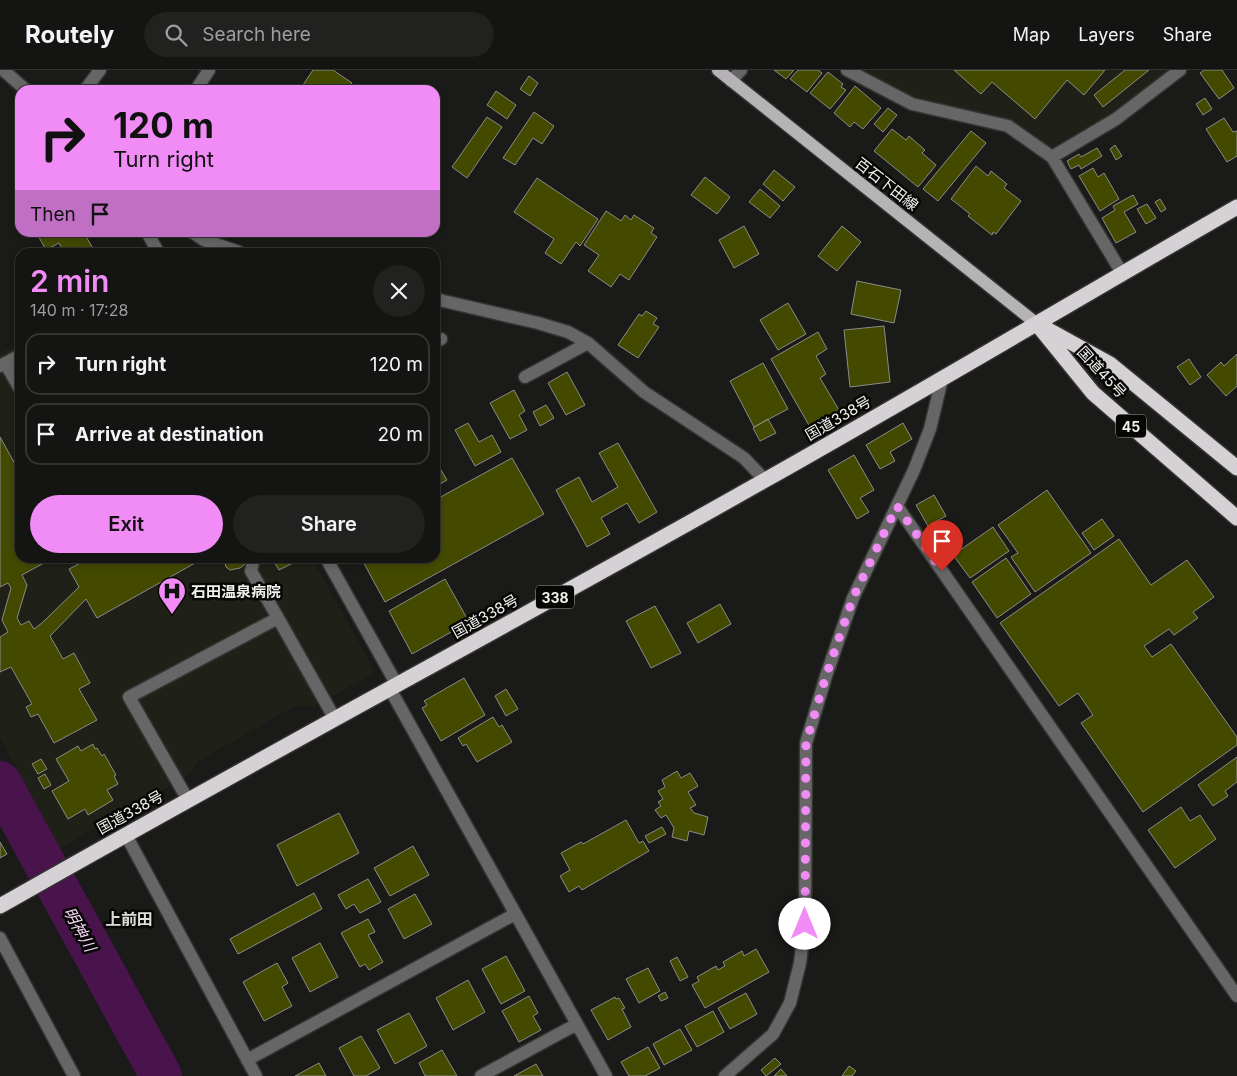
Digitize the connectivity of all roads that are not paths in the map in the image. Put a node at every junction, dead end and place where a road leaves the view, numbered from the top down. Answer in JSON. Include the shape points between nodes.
{"nodes":[{"id":1,"x":3,"y":70,"type":"edge"},
{"id":2,"x":100,"y":70,"type":"edge"},
{"id":3,"x":209,"y":70,"type":"edge"},
{"id":4,"x":718,"y":70,"type":"edge"},
{"id":5,"x":741,"y":70,"type":"edge"},
{"id":6,"x":847,"y":70,"type":"edge"},
{"id":7,"x":1180,"y":70,"type":"edge"},
{"id":8,"x":731,"y":81,"type":"junction"},
{"id":9,"x":20,"y":85,"type":"edge"},
{"id":10,"x":89,"y":85,"type":"edge"},
{"id":11,"x":199,"y":85,"type":"edge"},
{"id":12,"x":1052,"y":157,"type":"junction"},
{"id":13,"x":1237,"y":206,"type":"edge"},
{"id":14,"x":200,"y":237,"type":"edge"},
{"id":15,"x":227,"y":248,"type":"edge"},
{"id":16,"x":1122,"y":273,"type":"junction"},
{"id":17,"x":440,"y":300,"type":"edge"},
{"id":18,"x":1037,"y":324,"type":"junction"},
{"id":19,"x":588,"y":343,"type":"junction"},
{"id":20,"x":15,"y":358,"type":"edge"},
{"id":21,"x":3,"y":365,"type":"edge"},
{"id":22,"x":525,"y":377,"type":"dead end"},
{"id":23,"x":942,"y":379,"type":"junction"},
{"id":24,"x":15,"y":382,"type":"edge"},
{"id":25,"x":1237,"y":468,"type":"edge"},
{"id":26,"x":765,"y":480,"type":"junction"},
{"id":27,"x":897,"y":506,"type":"junction"},
{"id":28,"x":1237,"y":518,"type":"edge"},
{"id":29,"x":253,"y":563,"type":"edge"},
{"id":30,"x":329,"y":563,"type":"edge"},
{"id":31,"x":278,"y":618,"type":"junction"},
{"id":32,"x":393,"y":687,"type":"junction"},
{"id":33,"x":335,"y":719,"type":"junction"},
{"id":34,"x":188,"y":800,"type":"junction"},
{"id":35,"x":126,"y":835,"type":"junction"},
{"id":36,"x":0,"y":906,"type":"edge"},
{"id":37,"x":515,"y":914,"type":"junction"},
{"id":38,"x":0,"y":938,"type":"edge"},
{"id":39,"x":1237,"y":996,"type":"edge"},
{"id":40,"x":577,"y":1024,"type":"junction"},
{"id":41,"x":247,"y":1060,"type":"junction"},
{"id":42,"x":74,"y":1076,"type":"edge"},
{"id":43,"x":256,"y":1076,"type":"edge"},
{"id":44,"x":481,"y":1076,"type":"edge"},
{"id":45,"x":606,"y":1076,"type":"edge"},
{"id":46,"x":725,"y":1076,"type":"edge"}],
"edges":[{"from":1,"to":9,"type":"street"},
{"from":2,"to":10,"type":"street"},
{"from":3,"to":11,"type":"street"},
{"from":4,"to":8,"type":"main road","name":"百石下田線"},
{"from":5,"to":8,"type":"street"},
{"from":6,"to":12,"type":"street","via":[[912,104],[1008,126]]},
{"from":7,"to":12,"type":"street","via":[[1116,118]]},
{"from":8,"to":18,"type":"main road","name":"百石下田線"},
{"from":12,"to":16,"type":"street"},
{"from":13,"to":16,"type":"highway"},
{"from":14,"to":15,"type":"street"},
{"from":16,"to":18,"type":"highway"},
{"from":17,"to":19,"type":"street","via":[[545,325]]},
{"from":18,"to":23,"type":"highway","name":"国道338号","number":"338"},
{"from":18,"to":25,"type":"highway","name":"国道45号","number":"45","via":[[1110,364]]},
{"from":18,"to":28,"type":"highway","name":"国道45号","number":"45","via":[[1093,393]]},
{"from":19,"to":22,"type":"street"},
{"from":19,"to":26,"type":"street","via":[[644,392],[744,458]]},
{"from":20,"to":21,"type":"street"},
{"from":21,"to":24,"type":"street"},
{"from":23,"to":26,"type":"highway","name":"国道338号","number":"338"},
{"from":23,"to":27,"type":"street","via":[[930,429]]},
{"from":26,"to":32,"type":"highway","name":"国道338号","number":"338"},
{"from":27,"to":39,"type":"street"},
{"from":27,"to":46,"type":"street","via":[[853,598],[806,743],[805,924],[790,1003],[772,1034]]},
{"from":29,"to":31,"type":"street","via":[[251,571]]},
{"from":30,"to":32,"type":"street"},
{"from":31,"to":33,"type":"street"},
{"from":31,"to":34,"type":"street","via":[[129,697]]},
{"from":32,"to":33,"type":"highway","name":"国道338号","number":"338"},
{"from":32,"to":37,"type":"street"},
{"from":33,"to":34,"type":"highway","name":"国道338号","number":"338"},
{"from":34,"to":35,"type":"highway","name":"国道338号","number":"338"},
{"from":35,"to":36,"type":"highway","name":"国道338号","number":"338"},
{"from":35,"to":41,"type":"street"},
{"from":37,"to":40,"type":"street"},
{"from":37,"to":41,"type":"street"},
{"from":38,"to":42,"type":"street"},
{"from":40,"to":44,"type":"street"},
{"from":40,"to":45,"type":"street"},
{"from":41,"to":43,"type":"street"}]}
